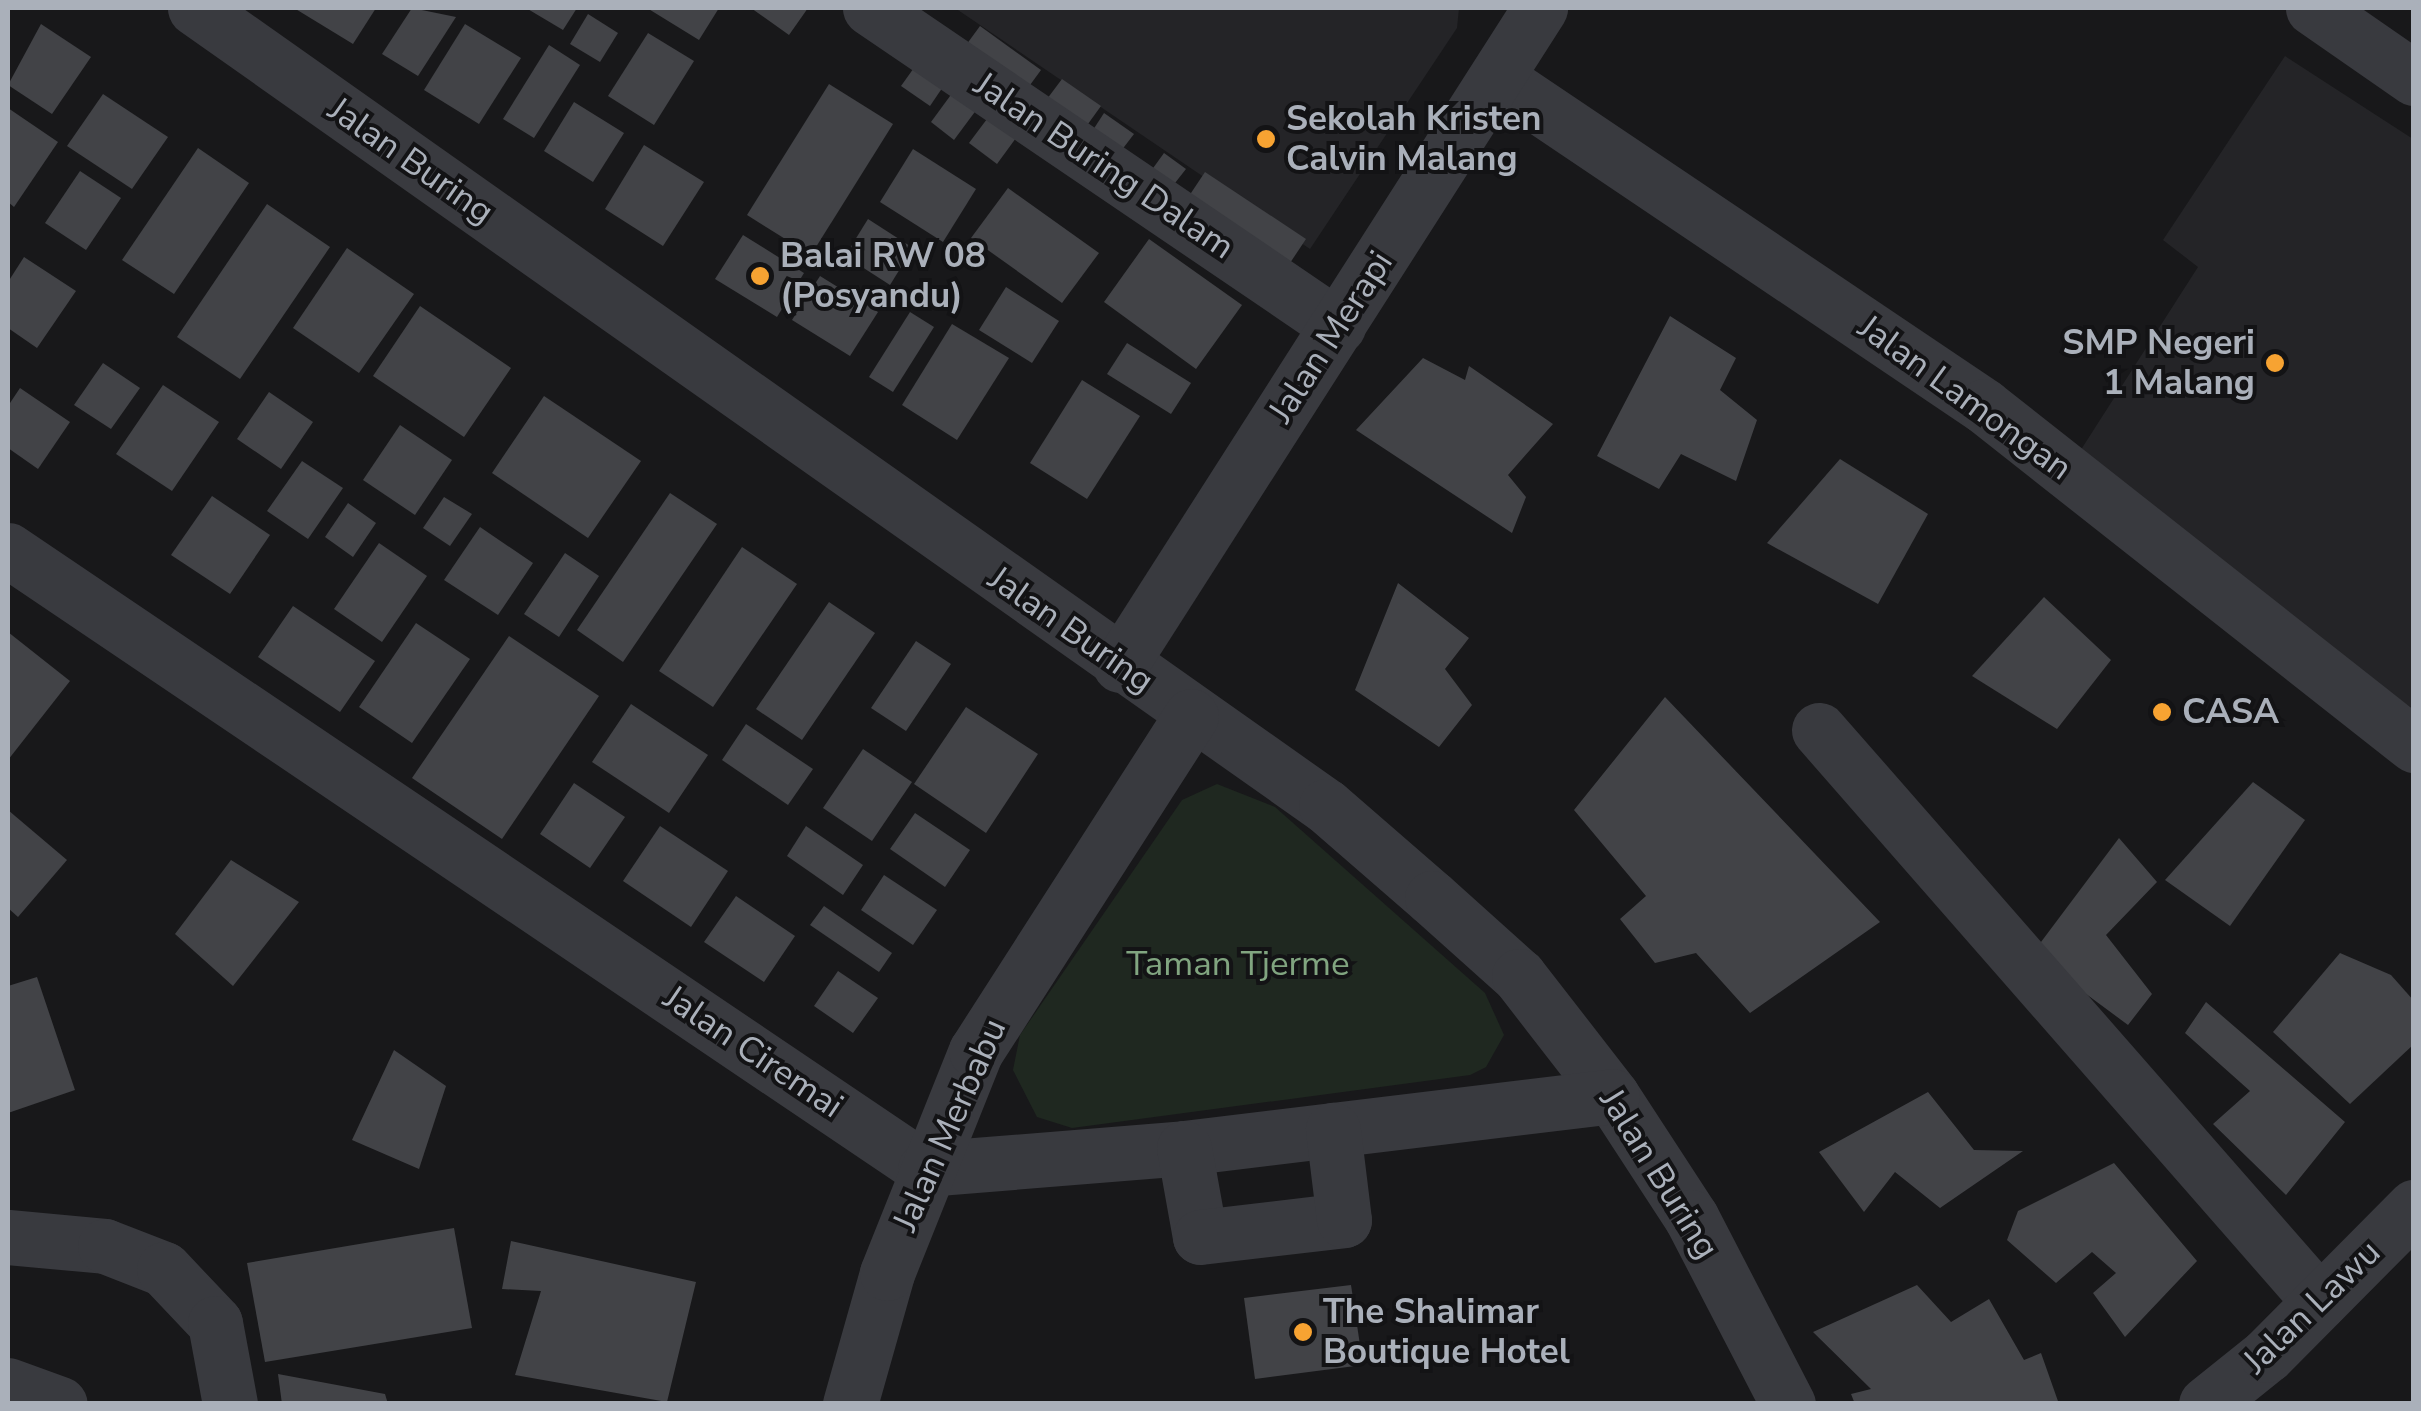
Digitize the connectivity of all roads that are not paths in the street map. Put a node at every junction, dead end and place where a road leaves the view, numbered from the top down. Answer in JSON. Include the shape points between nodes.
{"nodes":[{"id":1,"x":195,"y":8,"type":"edge"},
{"id":2,"x":870,"y":8,"type":"edge"},
{"id":3,"x":1540,"y":8,"type":"edge"},
{"id":4,"x":2313,"y":8,"type":"edge"},
{"id":5,"x":1497,"y":78,"type":"junction"},
{"id":6,"x":2414,"y":78,"type":"edge"},
{"id":7,"x":1338,"y":326,"type":"junction"},
{"id":8,"x":8,"y":550,"type":"edge"},
{"id":9,"x":1120,"y":665,"type":"junction"},
{"id":10,"x":1192,"y":716,"type":"junction"},
{"id":11,"x":1819,"y":730,"type":"dead end"},
{"id":12,"x":2414,"y":745,"type":"edge"},
{"id":13,"x":1612,"y":1096,"type":"junction"},
{"id":14,"x":1333,"y":1130,"type":"junction"},
{"id":15,"x":1184,"y":1148,"type":"junction"},
{"id":16,"x":925,"y":1168,"type":"junction"},
{"id":17,"x":2414,"y":1206,"type":"edge"},
{"id":18,"x":8,"y":1237,"type":"edge"},
{"id":19,"x":2320,"y":1302,"type":"junction"},
{"id":20,"x":8,"y":1386,"type":"edge"},
{"id":21,"x":60,"y":1404,"type":"edge"},
{"id":22,"x":230,"y":1404,"type":"edge"},
{"id":23,"x":850,"y":1404,"type":"edge"},
{"id":24,"x":1788,"y":1404,"type":"edge"},
{"id":25,"x":2206,"y":1404,"type":"edge"}],
"edges":[{"from":1,"to":9,"type":"street","name":"Jalan Buring"},
{"from":2,"to":7,"type":"street","name":"Jalan Buring Dalam"},
{"from":3,"to":5,"type":"street","name":"Jalan Merapi"},
{"from":4,"to":6,"type":"street"},
{"from":5,"to":7,"type":"street","name":"Jalan Merapi"},
{"from":5,"to":12,"type":"street","name":"Jalan Lamongan","via":[[1984,406]]},
{"from":7,"to":9,"type":"street","name":"Jalan Merapi"},
{"from":8,"to":16,"type":"street","name":"Jalan Ciremai"},
{"from":9,"to":10,"type":"street","name":"Jalan Buring"},
{"from":10,"to":13,"type":"street","name":"Jalan Buring","via":[[1326,806],[1519,976]]},
{"from":10,"to":16,"type":"street","name":"Jalan Merbabu","via":[[996,1014]]},
{"from":11,"to":19,"type":"street"},
{"from":13,"to":14,"type":"street"},
{"from":13,"to":24,"type":"street","name":"Jalan Buring","via":[[1691,1217]]},
{"from":14,"to":15,"type":"street"},
{"from":14,"to":15,"type":"street","via":[[1344,1220],[1200,1237]]},
{"from":15,"to":16,"type":"street"},
{"from":16,"to":23,"type":"street","name":"Jalan Merbabu"},
{"from":17,"to":19,"type":"street","name":"Jalan Lawu"},
{"from":18,"to":22,"type":"street","via":[[105,1246],[164,1269],[215,1323]]},
{"from":19,"to":25,"type":"street","name":"Jalan Lawu"},
{"from":20,"to":21,"type":"street"}]}
